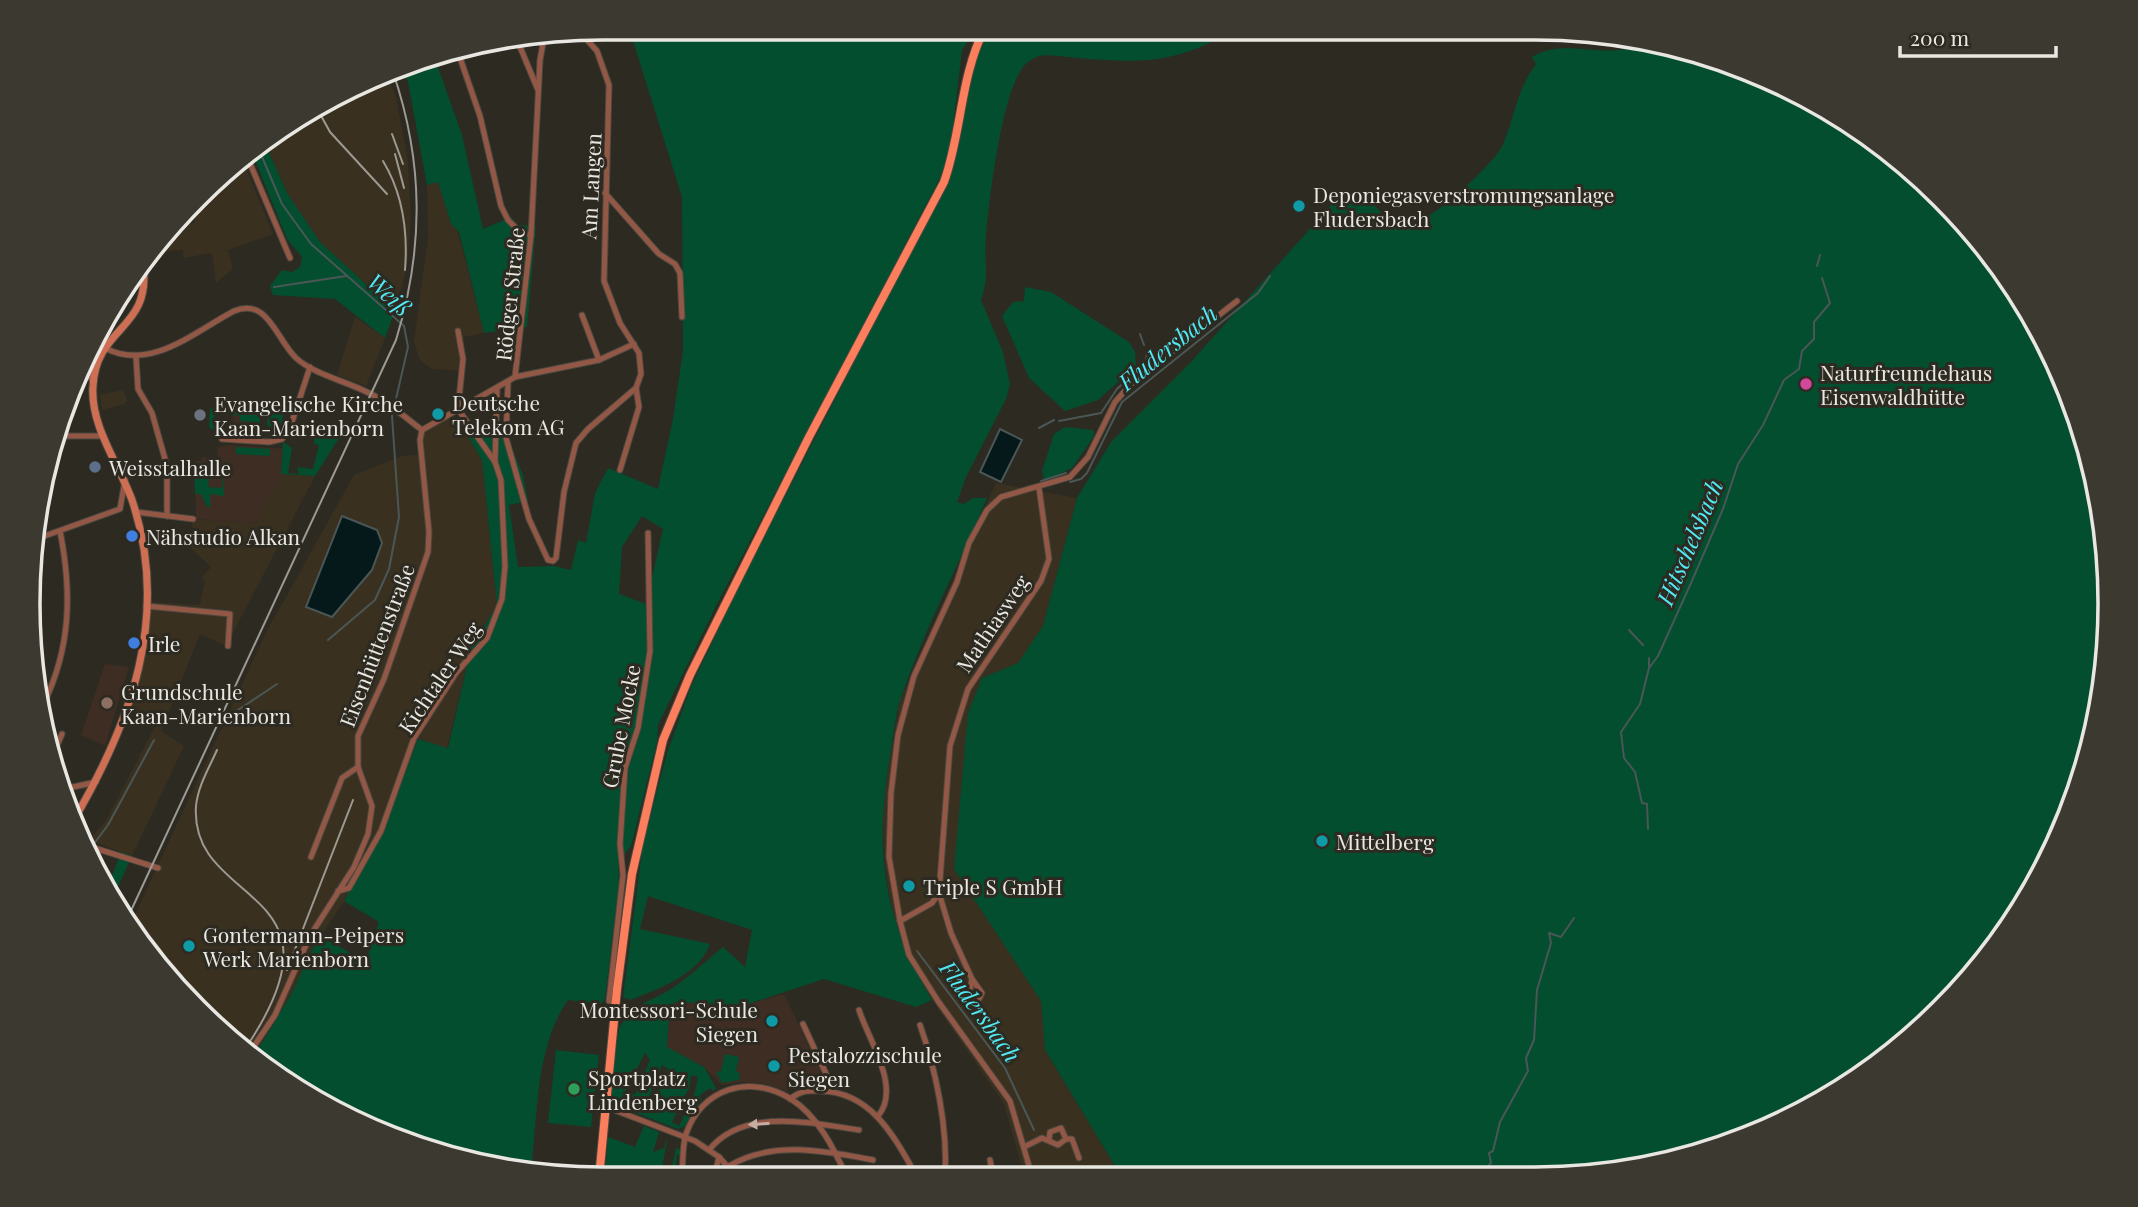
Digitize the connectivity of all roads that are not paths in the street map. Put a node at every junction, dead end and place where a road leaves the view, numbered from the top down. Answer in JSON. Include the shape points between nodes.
{"nodes":[{"id":1,"x":588,"y":40,"type":"edge"},
{"id":2,"x":980,"y":40,"type":"edge"},
{"id":3,"x":543,"y":44,"type":"edge"},
{"id":4,"x":520,"y":47,"type":"edge"},
{"id":5,"x":460,"y":59,"type":"edge"},
{"id":6,"x":538,"y":89,"type":"junction"},
{"id":7,"x":251,"y":165,"type":"edge"},
{"id":8,"x":605,"y":193,"type":"junction"},
{"id":9,"x":531,"y":235,"type":"junction"},
{"id":10,"x":290,"y":258,"type":"dead end"},
{"id":11,"x":145,"y":278,"type":"edge"},
{"id":12,"x":1237,"y":301,"type":"dead end"},
{"id":13,"x":582,"y":315,"type":"dead end"},
{"id":14,"x":681,"y":317,"type":"dead end"},
{"id":15,"x":458,"y":331,"type":"dead end"},
{"id":16,"x":104,"y":343,"type":"edge"},
{"id":17,"x":634,"y":344,"type":"junction"},
{"id":18,"x":102,"y":346,"type":"edge"},
{"id":19,"x":100,"y":350,"type":"edge"},
{"id":20,"x":136,"y":357,"type":"junction"},
{"id":21,"x":599,"y":360,"type":"junction"},
{"id":22,"x":310,"y":367,"type":"junction"},
{"id":23,"x":89,"y":375,"type":"edge"},
{"id":24,"x":516,"y":377,"type":"junction"},
{"id":25,"x":93,"y":381,"type":"junction"},
{"id":26,"x":508,"y":383,"type":"junction"},
{"id":27,"x":636,"y":388,"type":"junction"},
{"id":28,"x":497,"y":389,"type":"junction"},
{"id":29,"x":458,"y":409,"type":"junction"},
{"id":30,"x":422,"y":430,"type":"junction"},
{"id":31,"x":66,"y":436,"type":"edge"},
{"id":32,"x":104,"y":436,"type":"junction"},
{"id":33,"x":222,"y":439,"type":"dead end"},
{"id":34,"x":495,"y":462,"type":"junction"},
{"id":35,"x":620,"y":470,"type":"dead end"},
{"id":36,"x":125,"y":480,"type":"junction"},
{"id":37,"x":1039,"y":488,"type":"junction"},
{"id":38,"x":136,"y":512,"type":"junction"},
{"id":39,"x":167,"y":516,"type":"junction"},
{"id":40,"x":193,"y":519,"type":"dead end"},
{"id":41,"x":60,"y":531,"type":"junction"},
{"id":42,"x":648,"y":533,"type":"dead end"},
{"id":43,"x":44,"y":536,"type":"edge"},
{"id":44,"x":146,"y":606,"type":"junction"},
{"id":45,"x":228,"y":646,"type":"dead end"},
{"id":46,"x":48,"y":694,"type":"edge"},
{"id":47,"x":62,"y":734,"type":"dead end"},
{"id":48,"x":58,"y":744,"type":"edge"},
{"id":49,"x":358,"y":767,"type":"junction"},
{"id":50,"x":96,"y":782,"type":"junction"},
{"id":51,"x":71,"y":787,"type":"edge"},
{"id":52,"x":80,"y":810,"type":"edge"},
{"id":53,"x":96,"y":849,"type":"edge"},
{"id":54,"x":311,"y":857,"type":"dead end"},
{"id":55,"x":158,"y":868,"type":"dead end"},
{"id":56,"x":338,"y":891,"type":"junction"},
{"id":57,"x":939,"y":893,"type":"junction"},
{"id":58,"x":900,"y":921,"type":"junction"},
{"id":59,"x":972,"y":979,"type":"dead end"},
{"id":60,"x":616,"y":1002,"type":"junction"},
{"id":61,"x":859,"y":1010,"type":"dead end"},
{"id":62,"x":803,"y":1024,"type":"dead end"},
{"id":63,"x":920,"y":1025,"type":"dead end"},
{"id":64,"x":255,"y":1045,"type":"edge"},
{"id":65,"x":830,"y":1091,"type":"junction"},
{"id":66,"x":790,"y":1098,"type":"junction"},
{"id":67,"x":604,"y":1109,"type":"junction"},
{"id":68,"x":878,"y":1116,"type":"junction"},
{"id":69,"x":818,"y":1124,"type":"junction"},
{"id":70,"x":859,"y":1130,"type":"dead end"},
{"id":71,"x":685,"y":1137,"type":"junction"},
{"id":72,"x":1066,"y":1139,"type":"junction"},
{"id":73,"x":1049,"y":1140,"type":"junction"},
{"id":74,"x":1026,"y":1146,"type":"junction"},
{"id":75,"x":709,"y":1150,"type":"junction"},
{"id":76,"x":836,"y":1153,"type":"junction"},
{"id":77,"x":719,"y":1157,"type":"junction"},
{"id":78,"x":1079,"y":1158,"type":"dead end"},
{"id":79,"x":873,"y":1160,"type":"dead end"},
{"id":80,"x":990,"y":1160,"type":"dead end"},
{"id":81,"x":729,"y":1166,"type":"joint"},
{"id":82,"x":599,"y":1167,"type":"edge"},
{"id":83,"x":683,"y":1167,"type":"edge"},
{"id":84,"x":716,"y":1167,"type":"edge"},
{"id":85,"x":842,"y":1167,"type":"edge"},
{"id":86,"x":911,"y":1167,"type":"edge"},
{"id":87,"x":945,"y":1167,"type":"edge"},
{"id":88,"x":991,"y":1167,"type":"edge"},
{"id":89,"x":1030,"y":1167,"type":"edge"}],
"edges":[{"from":1,"to":8,"type":"street","name":"Am Langen","via":[[597,51],[609,85]]},
{"from":2,"to":60,"type":"main road","via":[[971,60],[955,151],[944,182],[803,449],[690,675],[663,740],[637,848]]},
{"from":3,"to":6,"type":"street","name":"Rödger Straße"},
{"from":4,"to":6,"type":"street"},
{"from":5,"to":9,"type":"street","via":[[480,116],[501,206],[519,231]]},
{"from":6,"to":9,"type":"street","name":"Rödger Straße"},
{"from":7,"to":10,"type":"street"},
{"from":8,"to":14,"type":"street","via":[[659,254],[675,264],[680,273]]},
{"from":8,"to":17,"type":"street","name":"Am Langen","via":[[604,281],[620,323]]},
{"from":9,"to":24,"type":"street","name":"Rödger Straße"},
{"from":11,"to":16,"type":"main road","via":[[140,307]]},
{"from":12,"to":37,"type":"street","via":[[1131,384],[1115,402],[1088,457],[1070,477]]},
{"from":13,"to":21,"type":"street"},
{"from":15,"to":29,"type":"street","via":[[463,359]]},
{"from":17,"to":21,"type":"street"},
{"from":17,"to":27,"type":"street","via":[[642,365]]},
{"from":18,"to":20,"type":"street"},
{"from":19,"to":25,"type":"main road"},
{"from":20,"to":22,"type":"street","via":[[159,352],[234,311],[250,307],[265,316],[294,356]]},
{"from":20,"to":39,"type":"street","via":[[138,389],[152,412],[167,466]]},
{"from":21,"to":24,"type":"street"},
{"from":22,"to":30,"type":"street","via":[[365,391]]},
{"from":22,"to":33,"type":"street","via":[[282,439]]},
{"from":23,"to":25,"type":"street"},
{"from":24,"to":26,"type":"street","name":"Rödger Straße"},
{"from":25,"to":32,"type":"main road","via":[[95,412]]},
{"from":26,"to":27,"type":"street","via":[[505,419],[509,452],[536,536],[548,560],[553,561],[576,443]]},
{"from":26,"to":28,"type":"street","name":"Rödger Straße"},
{"from":27,"to":35,"type":"street","via":[[639,407]]},
{"from":28,"to":29,"type":"street","name":"Rödger Straße"},
{"from":28,"to":34,"type":"street","name":"Kichtaler Weg"},
{"from":29,"to":30,"type":"street","name":"Rödger Straße"},
{"from":29,"to":34,"type":"street","name":"Kichtaler Weg"},
{"from":30,"to":49,"type":"street","name":"Eisenhüttenstraße","via":[[429,542],[384,679],[358,736]]},
{"from":31,"to":32,"type":"street"},
{"from":32,"to":36,"type":"main road"},
{"from":34,"to":56,"type":"street","name":"Kichtaler Weg","via":[[502,491],[505,566],[496,620],[419,729],[371,853],[349,888]]},
{"from":36,"to":38,"type":"main road"},
{"from":36,"to":41,"type":"street","via":[[122,506]]},
{"from":37,"to":57,"type":"street","name":"Mathiasweg","via":[[1049,559],[1041,581],[968,689],[950,746]]},
{"from":37,"to":58,"type":"street","via":[[1001,497],[987,510],[914,676],[898,735],[891,793],[889,857]]},
{"from":38,"to":39,"type":"street"},
{"from":38,"to":44,"type":"main road"},
{"from":39,"to":40,"type":"street"},
{"from":41,"to":43,"type":"street"},
{"from":41,"to":46,"type":"street","via":[[67,638]]},
{"from":42,"to":60,"type":"street","name":"Grube Mocke","via":[[650,651],[638,728],[625,768],[620,844],[623,876],[609,1001]]},
{"from":44,"to":45,"type":"street","via":[[230,614]]},
{"from":44,"to":50,"type":"main road","via":[[134,692]]},
{"from":47,"to":48,"type":"street"},
{"from":49,"to":54,"type":"street","via":[[342,778]]},
{"from":49,"to":56,"type":"street","name":"Kichtaler Weg","via":[[372,821],[354,867]]},
{"from":50,"to":51,"type":"street"},
{"from":50,"to":52,"type":"main road"},
{"from":53,"to":55,"type":"street"},
{"from":56,"to":64,"type":"street","name":"Kichtaler Weg","via":[[310,936],[275,1015]]},
{"from":57,"to":58,"type":"street","via":[[923,910]]},
{"from":57,"to":59,"type":"street"},
{"from":58,"to":74,"type":"street","via":[[913,963],[1010,1101]]},
{"from":60,"to":67,"type":"main road"},
{"from":61,"to":68,"type":"street","via":[[886,1083],[885,1105]]},
{"from":62,"to":65,"type":"street"},
{"from":63,"to":87,"type":"street","via":[[939,1106]]},
{"from":65,"to":66,"type":"street","via":[[805,1090]]},
{"from":65,"to":68,"type":"street","via":[[863,1103]]},
{"from":66,"to":69,"type":"street"},
{"from":66,"to":71,"type":"street","via":[[759,1087],[719,1091],[695,1113]]},
{"from":67,"to":71,"type":"street"},
{"from":67,"to":82,"type":"main road"},
{"from":68,"to":86,"type":"street"},
{"from":69,"to":70,"type":"street"},
{"from":69,"to":75,"type":"street","one_way":true,"via":[[748,1125],[718,1138]]},
{"from":69,"to":76,"type":"street"},
{"from":71,"to":75,"type":"street"},
{"from":71,"to":83,"type":"street"},
{"from":72,"to":73,"type":"street","via":[[1058,1145]]},
{"from":72,"to":73,"type":"street","via":[[1065,1130],[1057,1127],[1049,1132]]},
{"from":72,"to":78,"type":"street","via":[[1072,1139]]},
{"from":73,"to":74,"type":"street","via":[[1042,1138]]},
{"from":74,"to":89,"type":"street"},
{"from":75,"to":77,"type":"street"},
{"from":76,"to":79,"type":"street"},
{"from":76,"to":81,"type":"street","via":[[767,1152]]},
{"from":76,"to":85,"type":"street"},
{"from":77,"to":81,"type":"street"},
{"from":77,"to":84,"type":"street"},
{"from":80,"to":88,"type":"street"}]}
